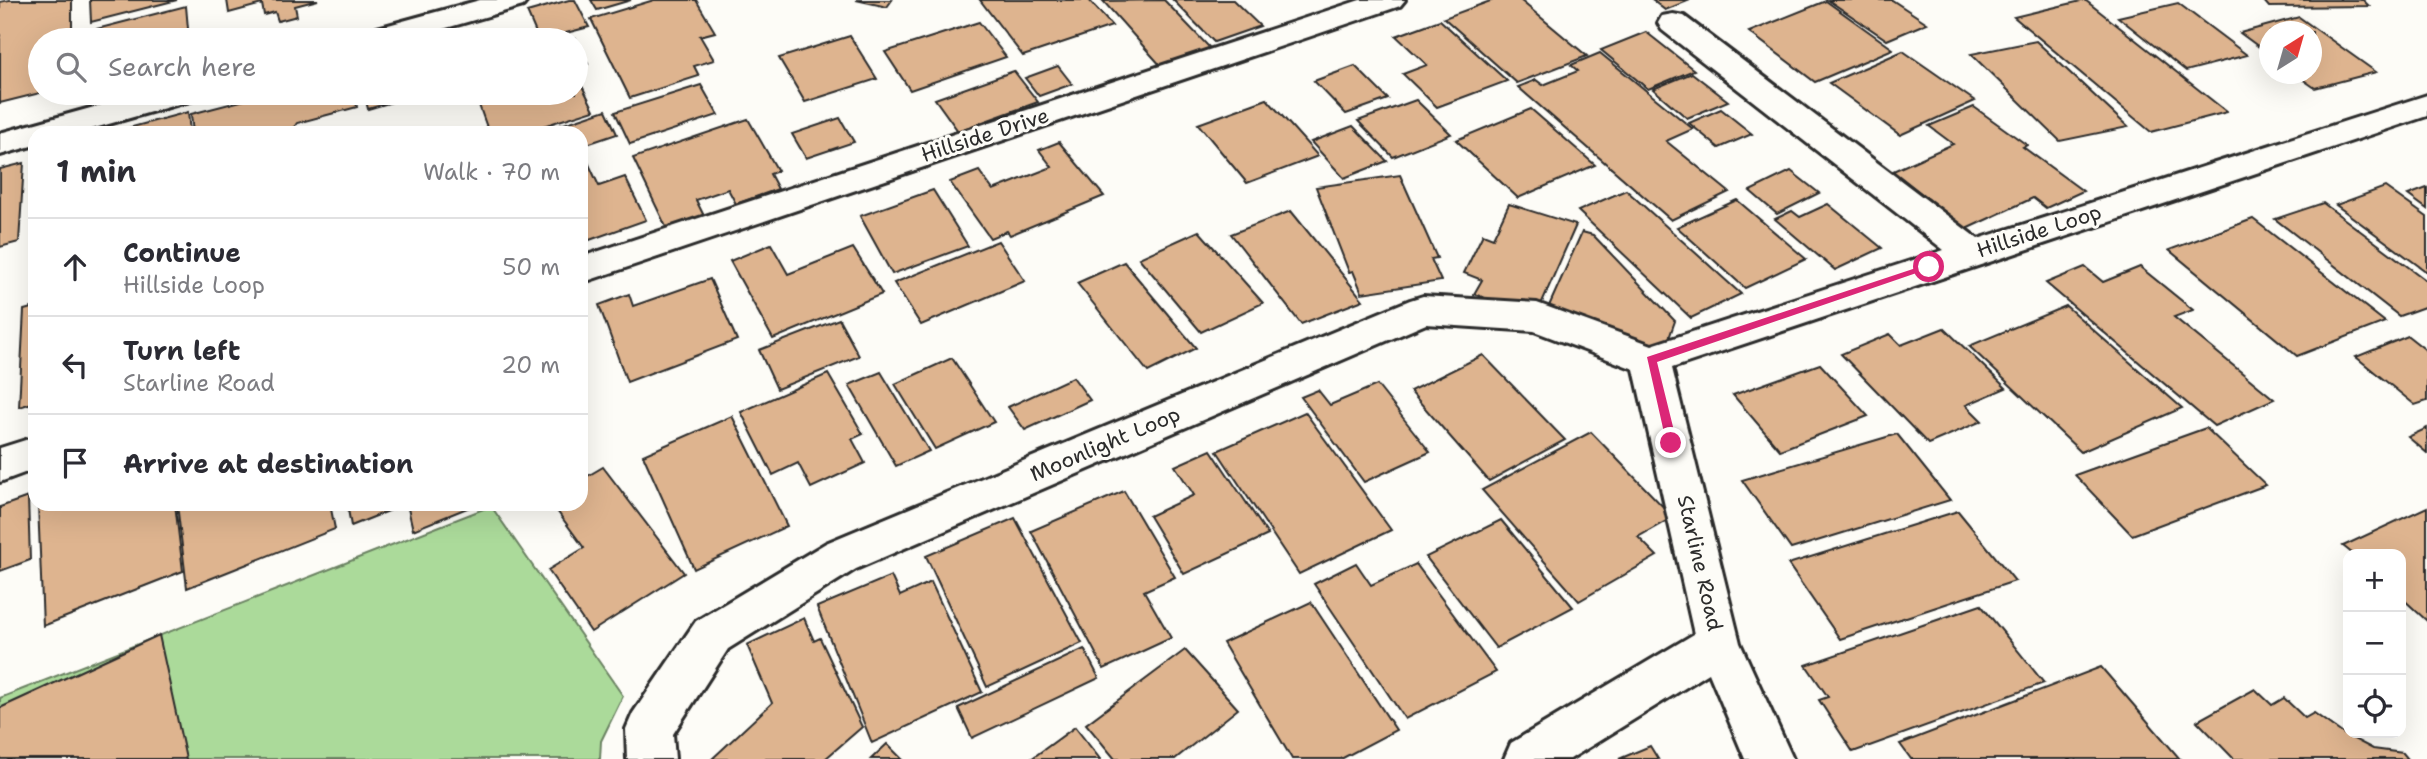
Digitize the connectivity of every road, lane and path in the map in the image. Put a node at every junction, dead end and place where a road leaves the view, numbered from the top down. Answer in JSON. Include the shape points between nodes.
{"nodes":[{"id":1,"x":513,"y":0,"type":"edge"},
{"id":2,"x":1390,"y":0,"type":"edge"},
{"id":3,"x":1673,"y":23,"type":"dead end"},
{"id":4,"x":413,"y":28,"type":"edge"},
{"id":5,"x":138,"y":105,"type":"edge"},
{"id":6,"x":2427,"y":105,"type":"edge"},
{"id":7,"x":62,"y":126,"type":"edge"},
{"id":8,"x":28,"y":136,"type":"edge"},
{"id":9,"x":0,"y":144,"type":"edge"},
{"id":10,"x":1972,"y":253,"type":"junction"},
{"id":11,"x":588,"y":269,"type":"edge"},
{"id":12,"x":1651,"y":360,"type":"junction"},
{"id":13,"x":28,"y":455,"type":"edge"},
{"id":14,"x":0,"y":465,"type":"edge"},
{"id":15,"x":1718,"y":643,"type":"junction"},
{"id":16,"x":651,"y":759,"type":"edge"},
{"id":17,"x":1528,"y":759,"type":"edge"},
{"id":18,"x":1769,"y":759,"type":"edge"}],
"edges":[{"from":1,"to":4,"type":"street"},
{"from":2,"to":11,"type":"street","name":"Hillside Drive"},
{"from":3,"to":10,"type":"street"},
{"from":5,"to":7,"type":"street"},
{"from":6,"to":10,"type":"street","name":"Hillside Loop"},
{"from":8,"to":9,"type":"street"},
{"from":10,"to":12,"type":"street","name":"Hillside Loop"},
{"from":12,"to":15,"type":"street","name":"Starline Road"},
{"from":12,"to":16,"type":"street","name":"Moonlight Loop","via":[[1537,317],[1423,310],[841,556],[712,635],[649,729]]},
{"from":13,"to":14,"type":"street"},
{"from":15,"to":17,"type":"street"},
{"from":15,"to":18,"type":"street","name":"Starline Road"}]}
